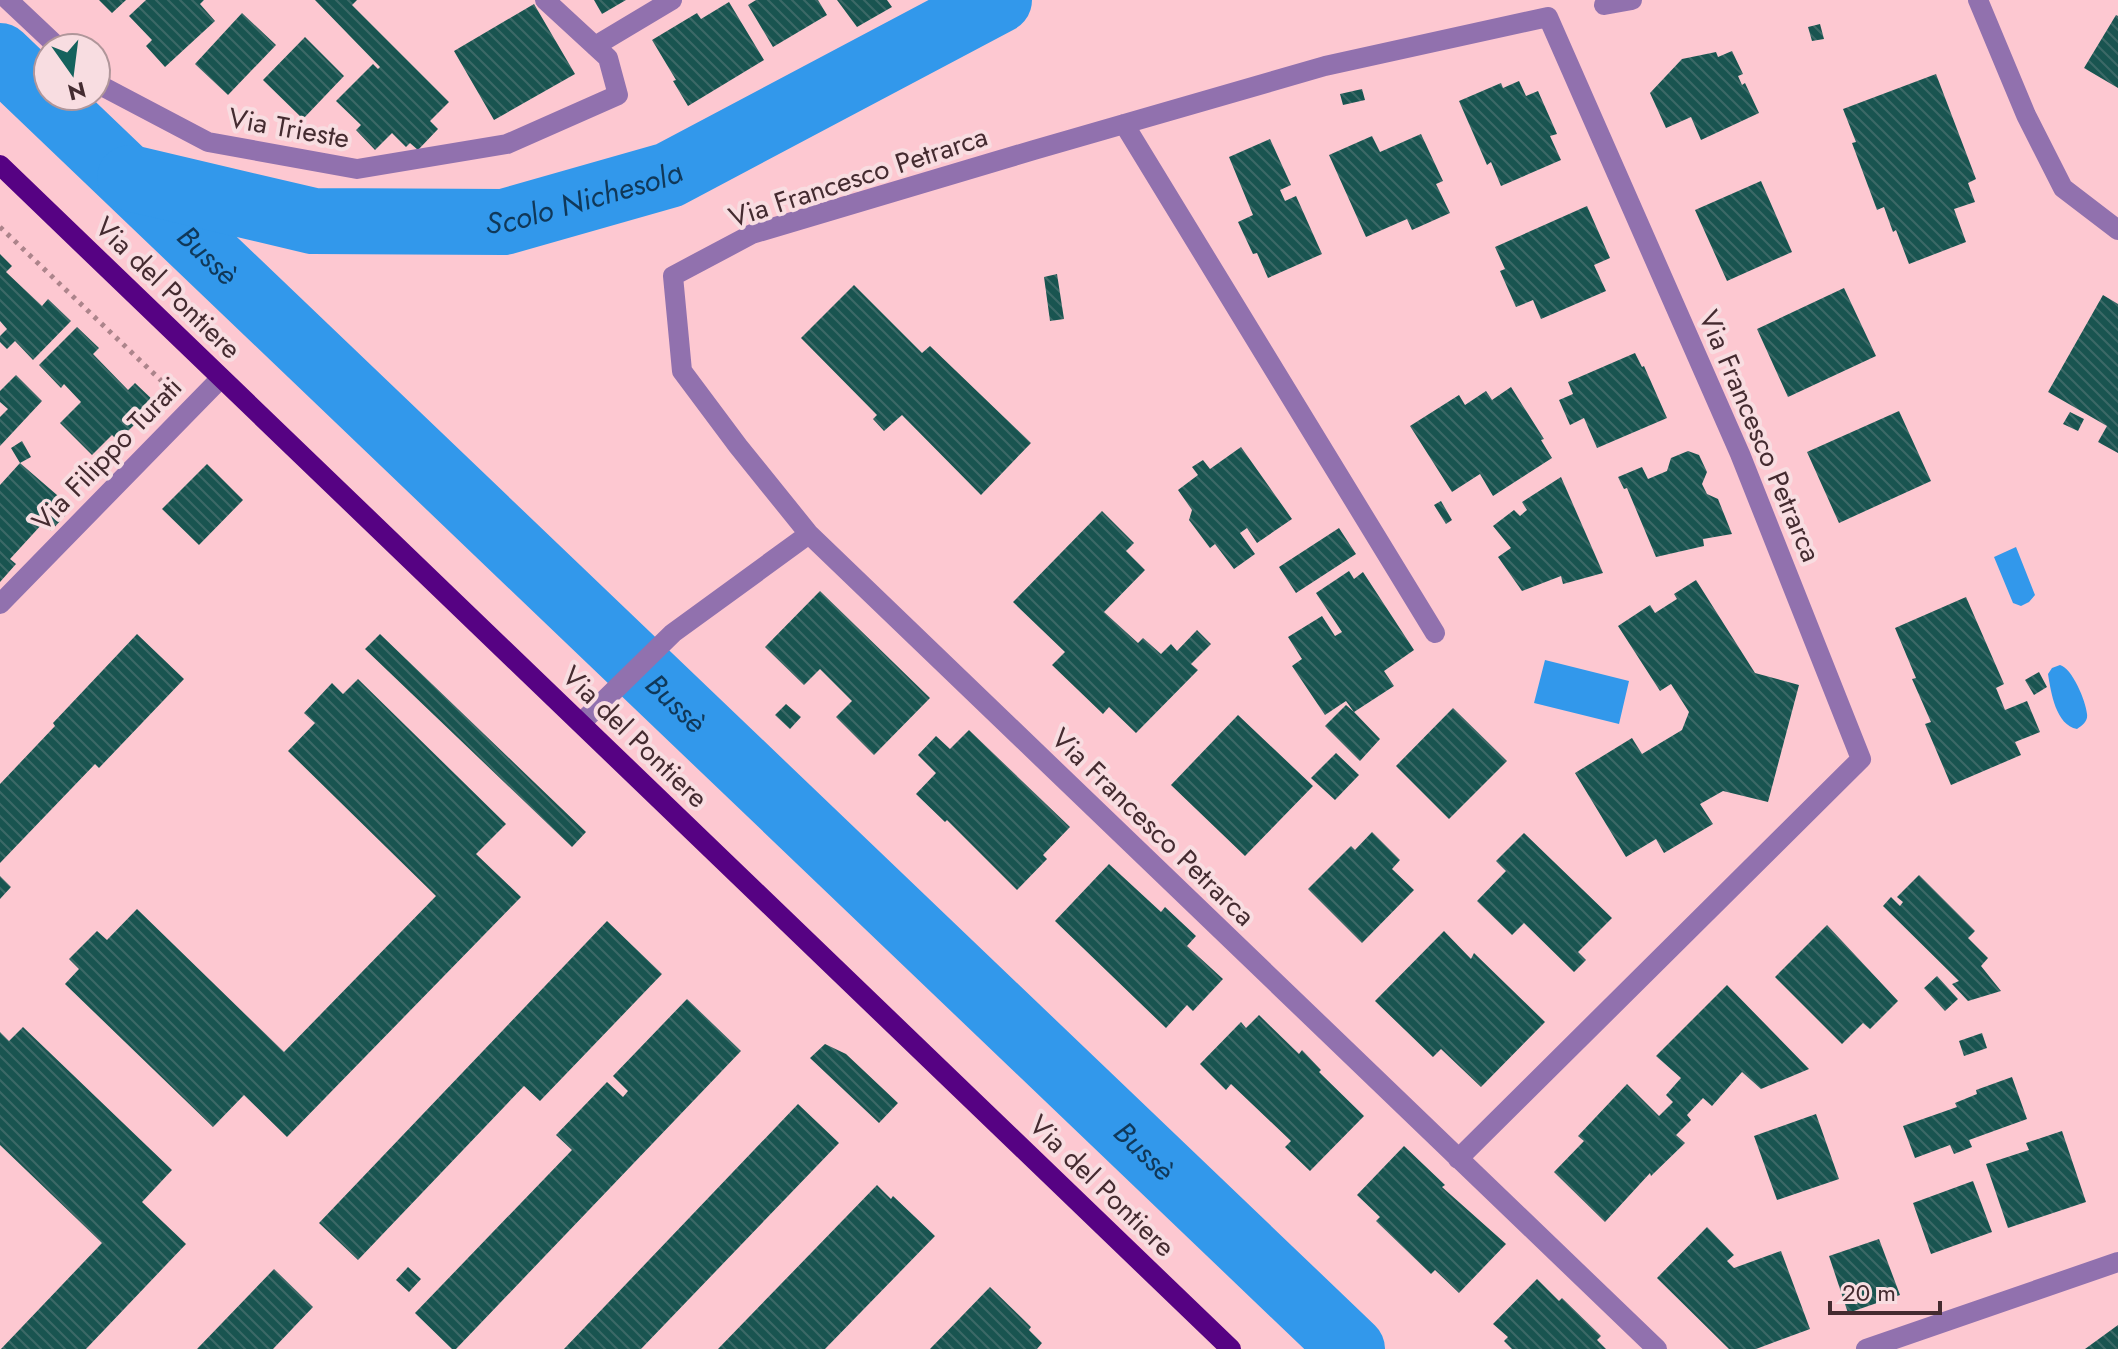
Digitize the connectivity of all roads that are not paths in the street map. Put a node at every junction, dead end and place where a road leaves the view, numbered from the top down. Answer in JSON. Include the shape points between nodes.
{"nodes":[{"id":1,"x":8,"y":0,"type":"edge"},
{"id":2,"x":545,"y":0,"type":"edge"},
{"id":3,"x":672,"y":0,"type":"edge"},
{"id":4,"x":1632,"y":0,"type":"edge"},
{"id":5,"x":1978,"y":0,"type":"edge"},
{"id":6,"x":1604,"y":5,"type":"dead end"},
{"id":7,"x":42,"y":32,"type":"edge"},
{"id":8,"x":595,"y":46,"type":"junction"},
{"id":9,"x":112,"y":91,"type":"edge"},
{"id":10,"x":1124,"y":124,"type":"junction"},
{"id":11,"x":0,"y":165,"type":"edge"},
{"id":12,"x":2118,"y":230,"type":"edge"},
{"id":13,"x":221,"y":378,"type":"junction"},
{"id":14,"x":809,"y":534,"type":"junction"},
{"id":15,"x":0,"y":604,"type":"edge"},
{"id":16,"x":1435,"y":633,"type":"dead end"},
{"id":17,"x":581,"y":723,"type":"junction"},
{"id":18,"x":1458,"y":1159,"type":"junction"},
{"id":19,"x":2118,"y":1262,"type":"edge"},
{"id":20,"x":1231,"y":1349,"type":"edge"},
{"id":21,"x":1657,"y":1349,"type":"edge"},
{"id":22,"x":1866,"y":1349,"type":"edge"}],
"edges":[{"from":1,"to":7,"type":"street"},
{"from":2,"to":8,"type":"street"},
{"from":3,"to":8,"type":"street"},
{"from":4,"to":6,"type":"street"},
{"from":5,"to":12,"type":"street","via":[[2063,188]]},
{"from":8,"to":9,"type":"street","name":"Via Trieste","via":[[608,58],[618,95],[507,144],[357,169],[208,142]]},
{"from":10,"to":14,"type":"street","name":"Via Francesco Petrarca","via":[[752,234],[673,276],[682,371]]},
{"from":10,"to":16,"type":"street"},
{"from":10,"to":18,"type":"street","name":"Via Francesco Petrarca","via":[[1325,66],[1548,17],[1740,454],[1861,759]]},
{"from":11,"to":13,"type":"main road","name":"Via del Pontiere"},
{"from":13,"to":15,"type":"street","name":"Via Filippo Turati"},
{"from":13,"to":17,"type":"main road","name":"Via del Pontiere"},
{"from":14,"to":17,"type":"street","via":[[673,633]]},
{"from":14,"to":18,"type":"street","name":"Via Francesco Petrarca"},
{"from":17,"to":20,"type":"main road","name":"Via del Pontiere"},
{"from":18,"to":21,"type":"street","name":"Via Francesco Petrarca"},
{"from":19,"to":22,"type":"street"}]}
